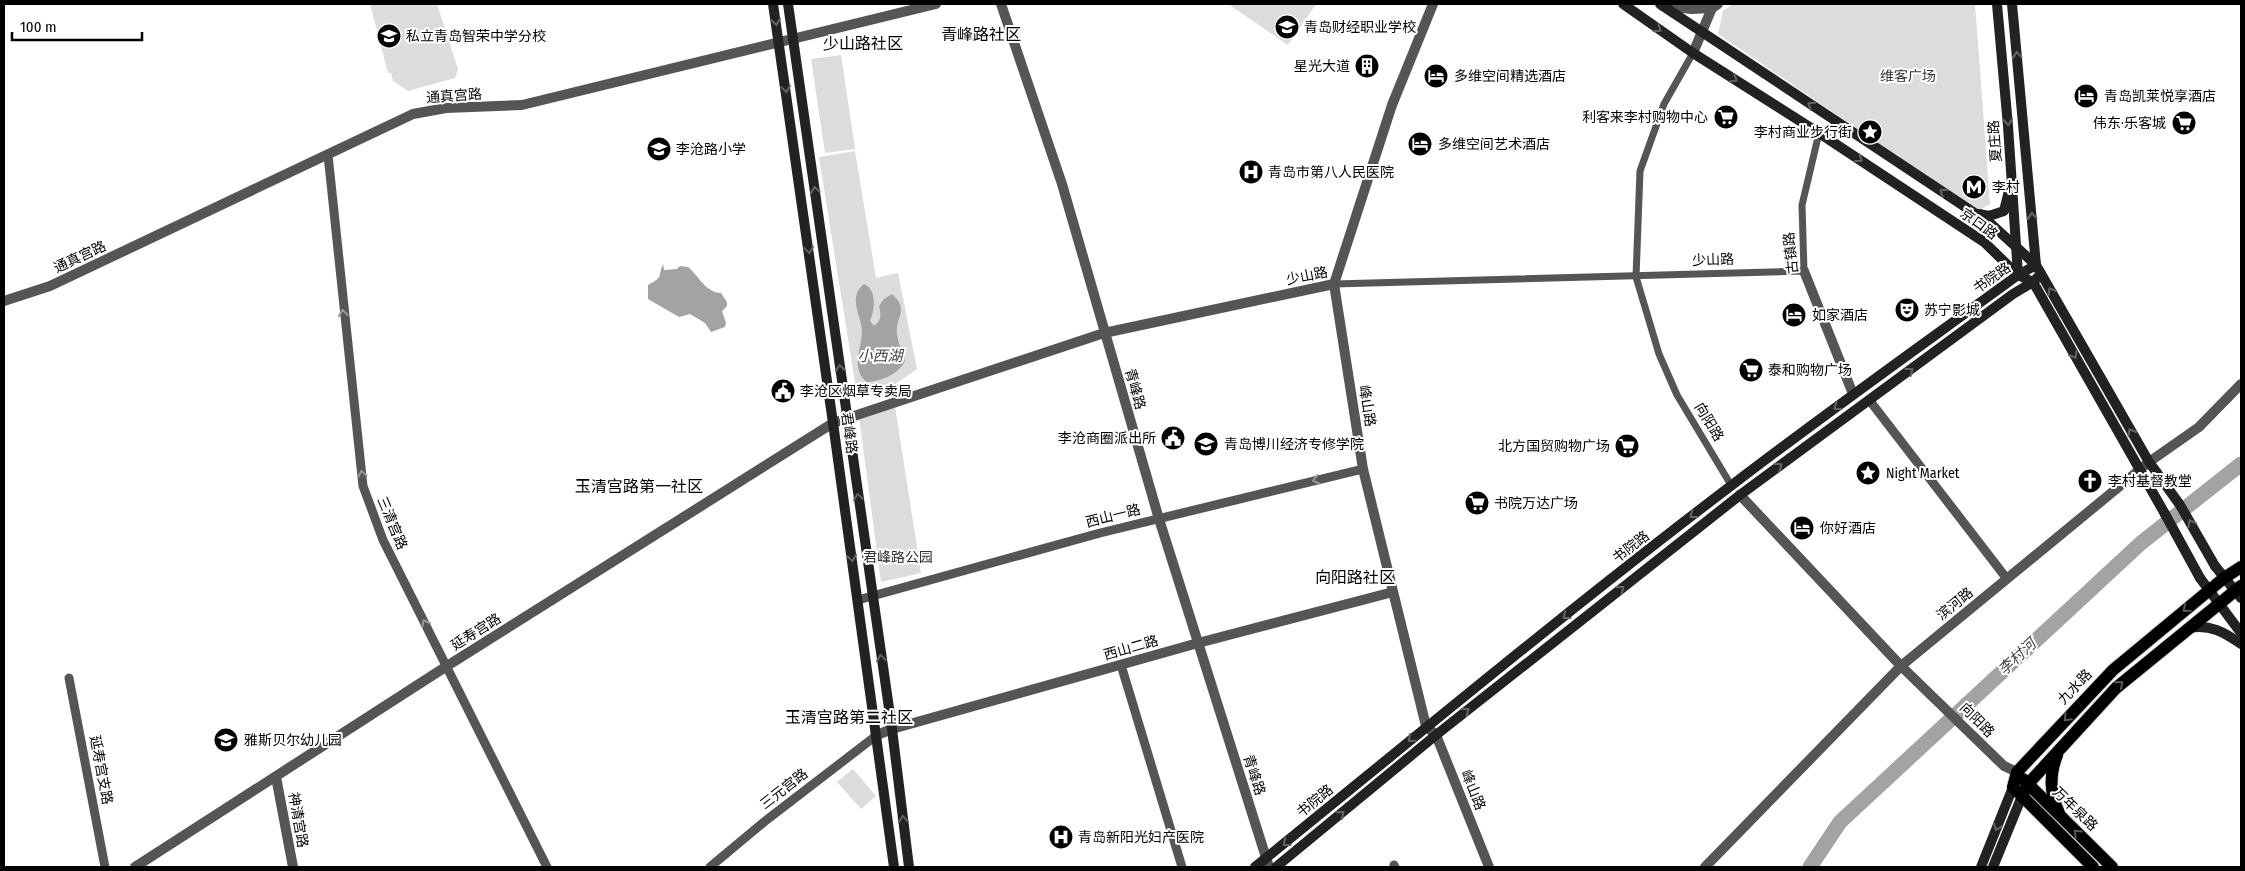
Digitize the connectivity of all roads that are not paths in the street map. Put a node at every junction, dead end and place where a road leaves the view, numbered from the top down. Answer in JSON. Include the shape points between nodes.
{"nodes":[{"id":1,"x":773,"y":4,"type":"edge"},
{"id":2,"x":788,"y":4,"type":"edge"},
{"id":3,"x":936,"y":4,"type":"edge"},
{"id":4,"x":1001,"y":4,"type":"edge"},
{"id":5,"x":1433,"y":4,"type":"edge"},
{"id":6,"x":1623,"y":4,"type":"edge"},
{"id":7,"x":1997,"y":4,"type":"edge"},
{"id":8,"x":2012,"y":4,"type":"edge"},
{"id":9,"x":1662,"y":5,"type":"edge"},
{"id":10,"x":1715,"y":6,"type":"edge"},
{"id":11,"x":1702,"y":33,"type":"junction"},
{"id":12,"x":793,"y":37,"type":"junction"},
{"id":13,"x":779,"y":41,"type":"junction"},
{"id":14,"x":1693,"y":54,"type":"junction"},
{"id":15,"x":1819,"y":133,"type":"junction"},
{"id":16,"x":328,"y":155,"type":"junction"},
{"id":17,"x":2012,"y":178,"type":"junction"},
{"id":18,"x":1976,"y":214,"type":"junction"},
{"id":19,"x":2017,"y":248,"type":"junction"},
{"id":20,"x":2038,"y":269,"type":"junction"},
{"id":21,"x":1804,"y":271,"type":"junction"},
{"id":22,"x":2018,"y":276,"type":"junction"},
{"id":23,"x":1636,"y":277,"type":"junction"},
{"id":24,"x":2033,"y":282,"type":"junction"},
{"id":25,"x":1334,"y":284,"type":"junction"},
{"id":26,"x":4,"y":301,"type":"edge"},
{"id":27,"x":1104,"y":333,"type":"junction"},
{"id":28,"x":2241,"y":384,"type":"edge"},
{"id":29,"x":1853,"y":394,"type":"junction"},
{"id":30,"x":1870,"y":401,"type":"junction"},
{"id":31,"x":847,"y":416,"type":"junction"},
{"id":32,"x":834,"y":423,"type":"junction"},
{"id":33,"x":2149,"y":462,"type":"junction"},
{"id":34,"x":1363,"y":469,"type":"junction"},
{"id":35,"x":2140,"y":470,"type":"junction"},
{"id":36,"x":1731,"y":485,"type":"junction"},
{"id":37,"x":1740,"y":495,"type":"junction"},
{"id":38,"x":1159,"y":519,"type":"junction"},
{"id":39,"x":2241,"y":567,"type":"edge"},
{"id":40,"x":2224,"y":578,"type":"junction"},
{"id":41,"x":2007,"y":580,"type":"junction"},
{"id":42,"x":2208,"y":590,"type":"junction"},
{"id":43,"x":2239,"y":591,"type":"edge"},
{"id":44,"x":1393,"y":592,"type":"junction"},
{"id":45,"x":872,"y":596,"type":"junction"},
{"id":46,"x":858,"y":600,"type":"junction"},
{"id":47,"x":2218,"y":604,"type":"junction"},
{"id":48,"x":2188,"y":629,"type":"junction"},
{"id":49,"x":2241,"y":633,"type":"edge"},
{"id":50,"x":1198,"y":643,"type":"junction"},
{"id":51,"x":2241,"y":644,"type":"edge"},
{"id":52,"x":1121,"y":665,"type":"junction"},
{"id":53,"x":447,"y":666,"type":"junction"},
{"id":54,"x":1901,"y":666,"type":"junction"},
{"id":55,"x":70,"y":678,"type":"dead end"},
{"id":56,"x":1426,"y":726,"type":"junction"},
{"id":57,"x":892,"y":729,"type":"junction"},
{"id":58,"x":877,"y":735,"type":"junction"},
{"id":59,"x":1436,"y":735,"type":"junction"},
{"id":60,"x":2058,"y":750,"type":"junction"},
{"id":61,"x":2004,"y":766,"type":"junction"},
{"id":62,"x":2017,"y":772,"type":"junction"},
{"id":63,"x":276,"y":777,"type":"junction"},
{"id":64,"x":2028,"y":784,"type":"junction"},
{"id":65,"x":2018,"y":792,"type":"junction"},
{"id":66,"x":2061,"y":817,"type":"junction"},
{"id":67,"x":1268,"y":862,"type":"edge"},
{"id":68,"x":105,"y":867,"type":"edge"},
{"id":69,"x":135,"y":867,"type":"edge"},
{"id":70,"x":292,"y":867,"type":"edge"},
{"id":71,"x":547,"y":867,"type":"edge"},
{"id":72,"x":710,"y":867,"type":"edge"},
{"id":73,"x":894,"y":867,"type":"edge"},
{"id":74,"x":909,"y":867,"type":"edge"},
{"id":75,"x":1182,"y":867,"type":"edge"},
{"id":76,"x":1255,"y":867,"type":"edge"},
{"id":77,"x":1276,"y":867,"type":"edge"},
{"id":78,"x":1489,"y":867,"type":"edge"},
{"id":79,"x":1705,"y":867,"type":"edge"},
{"id":80,"x":1981,"y":867,"type":"edge"},
{"id":81,"x":1993,"y":867,"type":"edge"},
{"id":82,"x":2093,"y":867,"type":"edge"},
{"id":83,"x":2112,"y":867,"type":"edge"}],
"edges":[{"from":1,"to":13,"type":"main road","name":"君峰路","one_way":true},
{"from":2,"to":12,"type":"main road","name":"君峰路"},
{"from":3,"to":12,"type":"street","name":"通真宫路"},
{"from":4,"to":27,"type":"street","name":"青峰路","via":[[1062,184]]},
{"from":5,"to":25,"type":"street","name":"峰山路","via":[[1392,105]]},
{"from":6,"to":14,"type":"main road","name":"京口路","one_way":true},
{"from":7,"to":17,"type":"main road","name":"夏庄路","one_way":true},
{"from":20,"to":8,"type":"main road","one_way":true},
{"from":9,"to":10,"type":"street","via":[[1692,9]]},
{"from":9,"to":11,"type":"main road","name":"京口路"},
{"from":10,"to":11,"type":"street","name":"向阳路"},
{"from":11,"to":14,"type":"street","name":"向阳路"},
{"from":18,"to":11,"type":"main road","name":"京口路","one_way":true},
{"from":12,"to":13,"type":"street","name":"通真宫路"},
{"from":31,"to":12,"type":"main road","name":"君峰路","one_way":true},
{"from":13,"to":16,"type":"street","name":"通真宫路","via":[[522,105],[434,108],[394,122]]},
{"from":13,"to":32,"type":"main road","name":"君峰路","one_way":true},
{"from":14,"to":15,"type":"main road","name":"京口路","one_way":true},
{"from":14,"to":23,"type":"street","name":"向阳路","via":[[1664,104],[1640,171]]},
{"from":15,"to":21,"type":"street","name":"古镇路","via":[[1802,205]]},
{"from":15,"to":22,"type":"main road","name":"京口路","one_way":true,"via":[[1984,242]]},
{"from":16,"to":26,"type":"street","name":"通真宫路","via":[[50,286]]},
{"from":53,"to":16,"type":"street","name":"三清宫路","one_way":true,"via":[[383,540],[365,492]]},
{"from":17,"to":18,"type":"main road","via":[[2004,211],[1989,216]]},
{"from":17,"to":19,"type":"main road","name":"夏庄路"},
{"from":18,"to":19,"type":"main road","name":"京口路"},
{"from":19,"to":20,"type":"main road","name":"京口路"},
{"from":19,"to":22,"type":"main road","name":"夏庄路"},
{"from":20,"to":22,"type":"main road","name":"书院路"},
{"from":20,"to":24,"type":"main road","name":"书院路"},
{"from":33,"to":20,"type":"main road","name":"京口路","one_way":true},
{"from":21,"to":23,"type":"street","name":"少山路"},
{"from":21,"to":29,"type":"street","name":"古镇路"},
{"from":22,"to":24,"type":"main road","name":"京口路"},
{"from":22,"to":29,"type":"main road","name":"书院路"},
{"from":23,"to":25,"type":"street","name":"少山路"},
{"from":23,"to":36,"type":"street","name":"向阳路","via":[[1659,354],[1677,395]]},
{"from":30,"to":24,"type":"main road","name":"书院路","one_way":true},
{"from":24,"to":35,"type":"main road","one_way":true},
{"from":25,"to":27,"type":"street","name":"少山路"},
{"from":25,"to":34,"type":"street","name":"峰山路"},
{"from":27,"to":31,"type":"street","name":"少山路"},
{"from":27,"to":38,"type":"street","name":"青峰路"},
{"from":28,"to":33,"type":"street","name":"滨河路","via":[[2199,427]]},
{"from":29,"to":36,"type":"main road","name":"书院路","one_way":true},
{"from":37,"to":30,"type":"main road","name":"书院路","one_way":true},
{"from":30,"to":41,"type":"street"},
{"from":31,"to":32,"type":"street","name":"少山路"},
{"from":45,"to":31,"type":"main road","name":"君峰路","one_way":true},
{"from":32,"to":46,"type":"main road","name":"君峰路","one_way":true},
{"from":32,"to":53,"type":"street","name":"延寿宫路"},
{"from":33,"to":35,"type":"street","name":"滨河路"},
{"from":40,"to":33,"type":"main road","name":"京口路","one_way":true,"bridge":true,"via":[[2180,505]]},
{"from":34,"to":38,"type":"street","name":"西山一路","one_way":true},
{"from":34,"to":44,"type":"street","name":"峰山路"},
{"from":35,"to":41,"type":"street","name":"滨河路"},
{"from":35,"to":42,"type":"main road","bridge":true},
{"from":36,"to":37,"type":"main road","name":"向阳路"},
{"from":36,"to":56,"type":"main road","name":"书院路","one_way":true},
{"from":37,"to":54,"type":"street","name":"向阳路"},
{"from":59,"to":37,"type":"main road","name":"书院路","one_way":true},
{"from":38,"to":45,"type":"street","name":"西山一路"},
{"from":38,"to":50,"type":"street","name":"青峰路"},
{"from":39,"to":40,"type":"main road","name":"九水路"},
{"from":40,"to":42,"type":"main road","name":"九水路"},
{"from":40,"to":43,"type":"main road"},
{"from":41,"to":54,"type":"street","name":"滨河路"},
{"from":42,"to":47,"type":"main road"},
{"from":42,"to":62,"type":"main road","name":"九水路","one_way":true,"via":[[2113,670]]},
{"from":43,"to":47,"type":"main road","name":"九水路"},
{"from":44,"to":50,"type":"street","name":"西山二路"},
{"from":44,"to":56,"type":"street","name":"峰山路"},
{"from":45,"to":46,"type":"street","name":"西山一路"},
{"from":57,"to":45,"type":"main road","name":"君峰路","one_way":true},
{"from":46,"to":58,"type":"main road","name":"君峰路"},
{"from":47,"to":48,"type":"main road","name":"九水路"},
{"from":47,"to":49,"type":"main road"},
{"from":48,"to":51,"type":"main road","via":[[2214,628]]},
{"from":60,"to":48,"type":"main road","name":"九水路","one_way":true,"via":[[2116,688]]},
{"from":50,"to":52,"type":"street","name":"西山二路"},
{"from":50,"to":67,"type":"street","name":"青峰路"},
{"from":52,"to":57,"type":"street","name":"西山二路"},
{"from":52,"to":75,"type":"street"},
{"from":53,"to":63,"type":"street","name":"延寿宫路"},
{"from":53,"to":71,"type":"street","name":"三清宫路"},
{"from":54,"to":61,"type":"street","name":"向阳路"},
{"from":54,"to":79,"type":"street","name":"滨河路"},
{"from":55,"to":68,"type":"street","name":"延寿宫支路"},
{"from":56,"to":59,"type":"street","name":"峰山路"},
{"from":56,"to":67,"type":"main road","name":"书院路","one_way":true},
{"from":57,"to":58,"type":"street","name":"西山二路"},
{"from":74,"to":57,"type":"main road","name":"君峰路","one_way":true},
{"from":58,"to":72,"type":"street","name":"三元宫路"},
{"from":58,"to":73,"type":"main road","name":"君峰路"},
{"from":77,"to":59,"type":"main road","name":"书院路","one_way":true},
{"from":59,"to":78,"type":"street","name":"峰山路"},
{"from":60,"to":64,"type":"main road","name":"九水路"},
{"from":60,"to":66,"type":"main road","via":[[2050,783]]},
{"from":61,"to":62,"type":"street","name":"向阳路"},
{"from":61,"to":65,"type":"street","name":"向阳路"},
{"from":62,"to":64,"type":"main road","name":"万年泉路"},
{"from":62,"to":65,"type":"main road","name":"九水路"},
{"from":63,"to":69,"type":"street","name":"延寿宫路"},
{"from":63,"to":70,"type":"street","name":"神清宫路"},
{"from":64,"to":65,"type":"main road","name":"九水路"},
{"from":64,"to":66,"type":"main road","name":"万年泉路"},
{"from":65,"to":80,"type":"main road","name":"九水路","one_way":true},
{"from":65,"to":81,"type":"main road","name":"九水路"},
{"from":65,"to":82,"type":"main road","name":"万年泉路"},
{"from":83,"to":66,"type":"main road","name":"万年泉路","one_way":true},
{"from":67,"to":76,"type":"main road","name":"书院路"}]}
